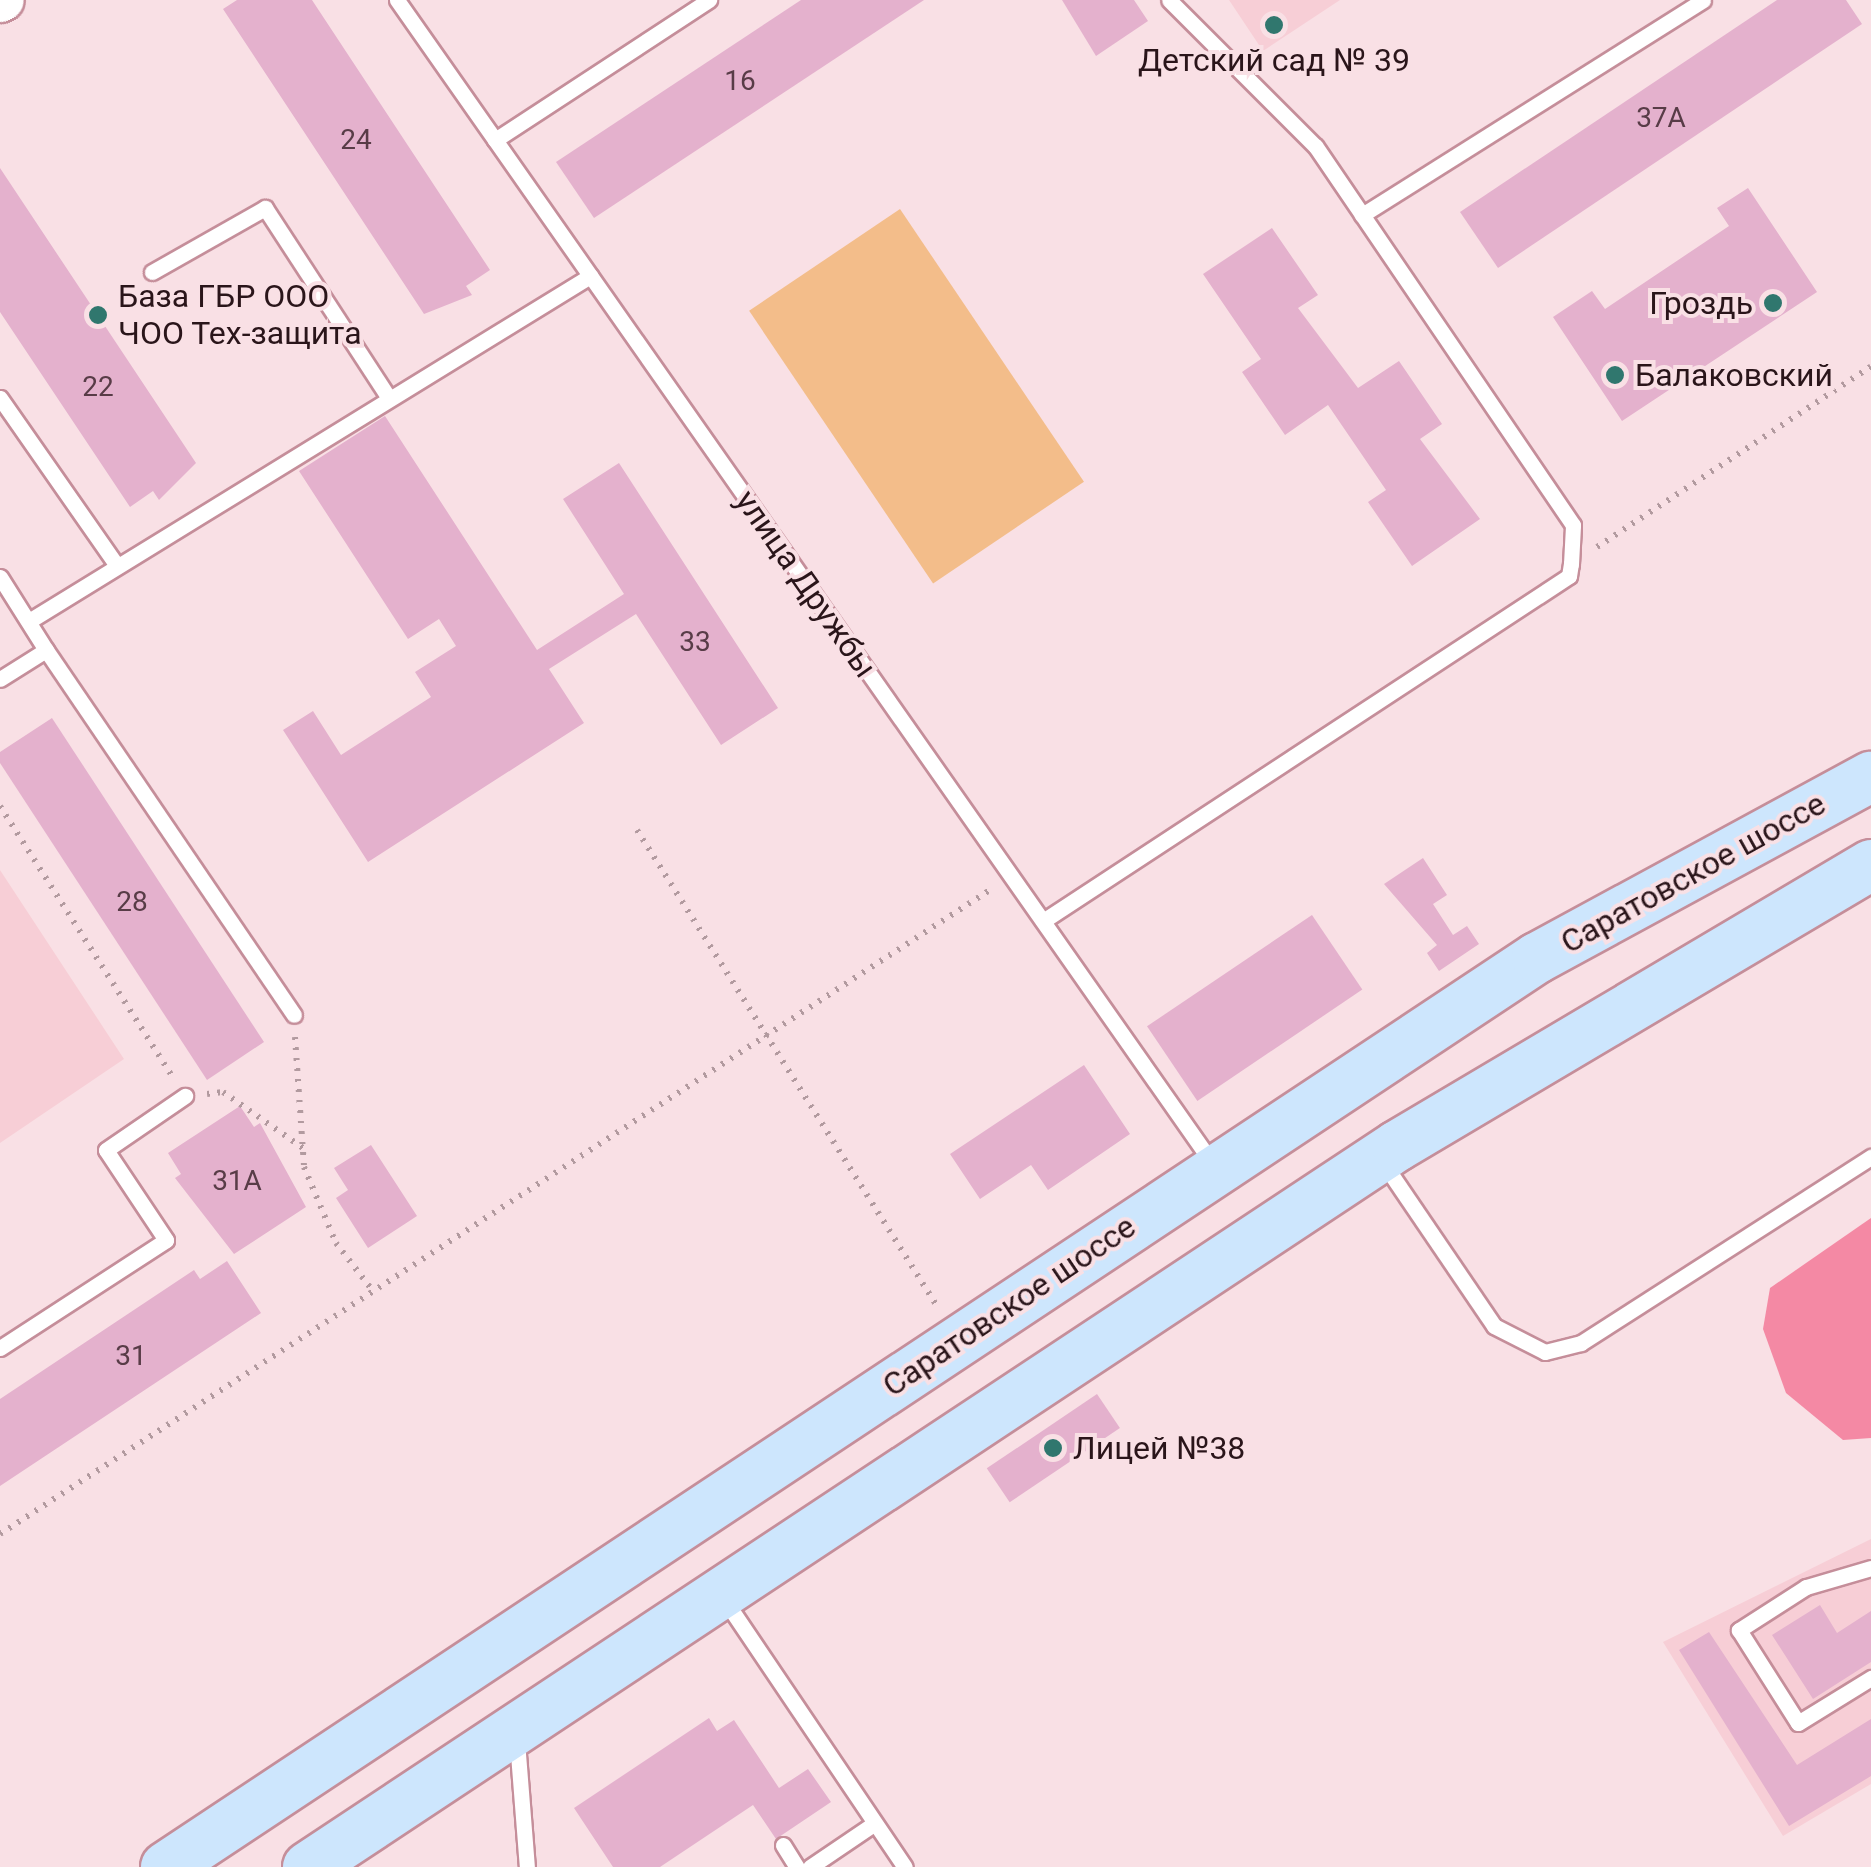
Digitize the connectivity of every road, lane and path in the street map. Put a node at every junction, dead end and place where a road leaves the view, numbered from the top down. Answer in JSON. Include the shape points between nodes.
{"nodes":[{"id":1,"x":397,"y":0,"type":"edge"},
{"id":2,"x":708,"y":0,"type":"edge"},
{"id":3,"x":1169,"y":0,"type":"edge"},
{"id":4,"x":1703,"y":0,"type":"edge"},
{"id":5,"x":495,"y":140,"type":"junction"},
{"id":6,"x":1362,"y":215,"type":"junction"},
{"id":7,"x":152,"y":272,"type":"dead end"},
{"id":8,"x":590,"y":276,"type":"junction"},
{"id":9,"x":1871,"y":366,"type":"edge"},
{"id":10,"x":0,"y":398,"type":"edge"},
{"id":11,"x":389,"y":398,"type":"junction"},
{"id":12,"x":116,"y":564,"type":"junction"},
{"id":13,"x":1571,"y":564,"type":"junction"},
{"id":14,"x":0,"y":577,"type":"edge"},
{"id":15,"x":29,"y":621,"type":"junction"},
{"id":16,"x":46,"y":650,"type":"junction"},
{"id":17,"x":0,"y":678,"type":"edge"},
{"id":18,"x":1871,"y":777,"type":"edge"},
{"id":19,"x":0,"y":806,"type":"edge"},
{"id":20,"x":1790,"y":819,"type":"junction"},
{"id":21,"x":637,"y":830,"type":"dead end"},
{"id":22,"x":1871,"y":865,"type":"edge"},
{"id":23,"x":1011,"y":876,"type":"junction"},
{"id":24,"x":1799,"y":905,"type":"junction"},
{"id":25,"x":1043,"y":921,"type":"junction"},
{"id":26,"x":294,"y":1016,"type":"joint"},
{"id":27,"x":766,"y":1036,"type":"junction"},
{"id":28,"x":186,"y":1096,"type":"junction"},
{"id":29,"x":303,"y":1148,"type":"junction"},
{"id":30,"x":1380,"y":1157,"type":"junction"},
{"id":31,"x":1871,"y":1157,"type":"edge"},
{"id":32,"x":1216,"y":1168,"type":"junction"},
{"id":33,"x":373,"y":1291,"type":"junction"},
{"id":34,"x":937,"y":1306,"type":"dead end"},
{"id":35,"x":0,"y":1348,"type":"edge"},
{"id":36,"x":0,"y":1534,"type":"edge"},
{"id":37,"x":1871,"y":1568,"type":"edge"},
{"id":38,"x":719,"y":1591,"type":"junction"},
{"id":39,"x":1871,"y":1678,"type":"edge"},
{"id":40,"x":516,"y":1727,"type":"junction"},
{"id":41,"x":876,"y":1823,"type":"junction"},
{"id":42,"x":782,"y":1844,"type":"dead end"},
{"id":43,"x":166,"y":1867,"type":"edge"},
{"id":44,"x":308,"y":1867,"type":"edge"},
{"id":45,"x":526,"y":1867,"type":"edge"},
{"id":46,"x":797,"y":1867,"type":"edge"},
{"id":47,"x":810,"y":1867,"type":"edge"},
{"id":48,"x":905,"y":1867,"type":"edge"}],
"edges":[{"from":1,"to":5,"type":"lane","name":"улица Дружбы"},
{"from":2,"to":5,"type":"lane"},
{"from":3,"to":6,"type":"lane","via":[[1315,146]]},
{"from":4,"to":6,"type":"lane"},
{"from":5,"to":8,"type":"lane","name":"улица Дружбы"},
{"from":6,"to":13,"type":"lane","via":[[1573,526]]},
{"from":7,"to":11,"type":"lane","via":[[266,208]]},
{"from":8,"to":11,"type":"lane"},
{"from":8,"to":23,"type":"lane","name":"улица Дружбы"},
{"from":9,"to":13,"type":"path"},
{"from":10,"to":12,"type":"lane"},
{"from":11,"to":12,"type":"lane"},
{"from":12,"to":15,"type":"lane"},
{"from":13,"to":25,"type":"lane","via":[[1568,576]]},
{"from":14,"to":15,"type":"lane"},
{"from":15,"to":16,"type":"lane"},
{"from":16,"to":17,"type":"lane"},
{"from":16,"to":26,"type":"lane"},
{"from":18,"to":20,"type":"main road","name":"Саратовское шоссе"},
{"from":19,"to":28,"type":"path"},
{"from":20,"to":24,"type":"main road","via":[[1814,828],[1830,858]]},
{"from":20,"to":32,"type":"main road","name":"Саратовское шоссе","via":[[1537,958]]},
{"from":21,"to":27,"type":"path"},
{"from":22,"to":24,"type":"main road"},
{"from":23,"to":25,"type":"lane","name":"улица Дружбы"},
{"from":23,"to":27,"type":"path"},
{"from":24,"to":30,"type":"main road"},
{"from":25,"to":32,"type":"lane","name":"улица Дружбы"},
{"from":26,"to":29,"type":"path"},
{"from":27,"to":33,"type":"path"},
{"from":27,"to":34,"type":"path"},
{"from":28,"to":29,"type":"path","via":[[222,1092]]},
{"from":28,"to":35,"type":"lane","via":[[106,1150],[166,1240]]},
{"from":29,"to":33,"type":"path","via":[[336,1242]]},
{"from":30,"to":31,"type":"lane","via":[[1494,1326],[1544,1352],[1581,1343]]},
{"from":30,"to":38,"type":"main road"},
{"from":32,"to":43,"type":"main road","name":"Саратовское шоссе"},
{"from":33,"to":36,"type":"path"},
{"from":37,"to":39,"type":"lane","via":[[1806,1587],[1739,1630],[1798,1723]]},
{"from":38,"to":40,"type":"main road"},
{"from":38,"to":41,"type":"lane"},
{"from":40,"to":44,"type":"main road"},
{"from":40,"to":45,"type":"lane"},
{"from":41,"to":47,"type":"lane"},
{"from":41,"to":48,"type":"lane"},
{"from":42,"to":46,"type":"lane"}]}
